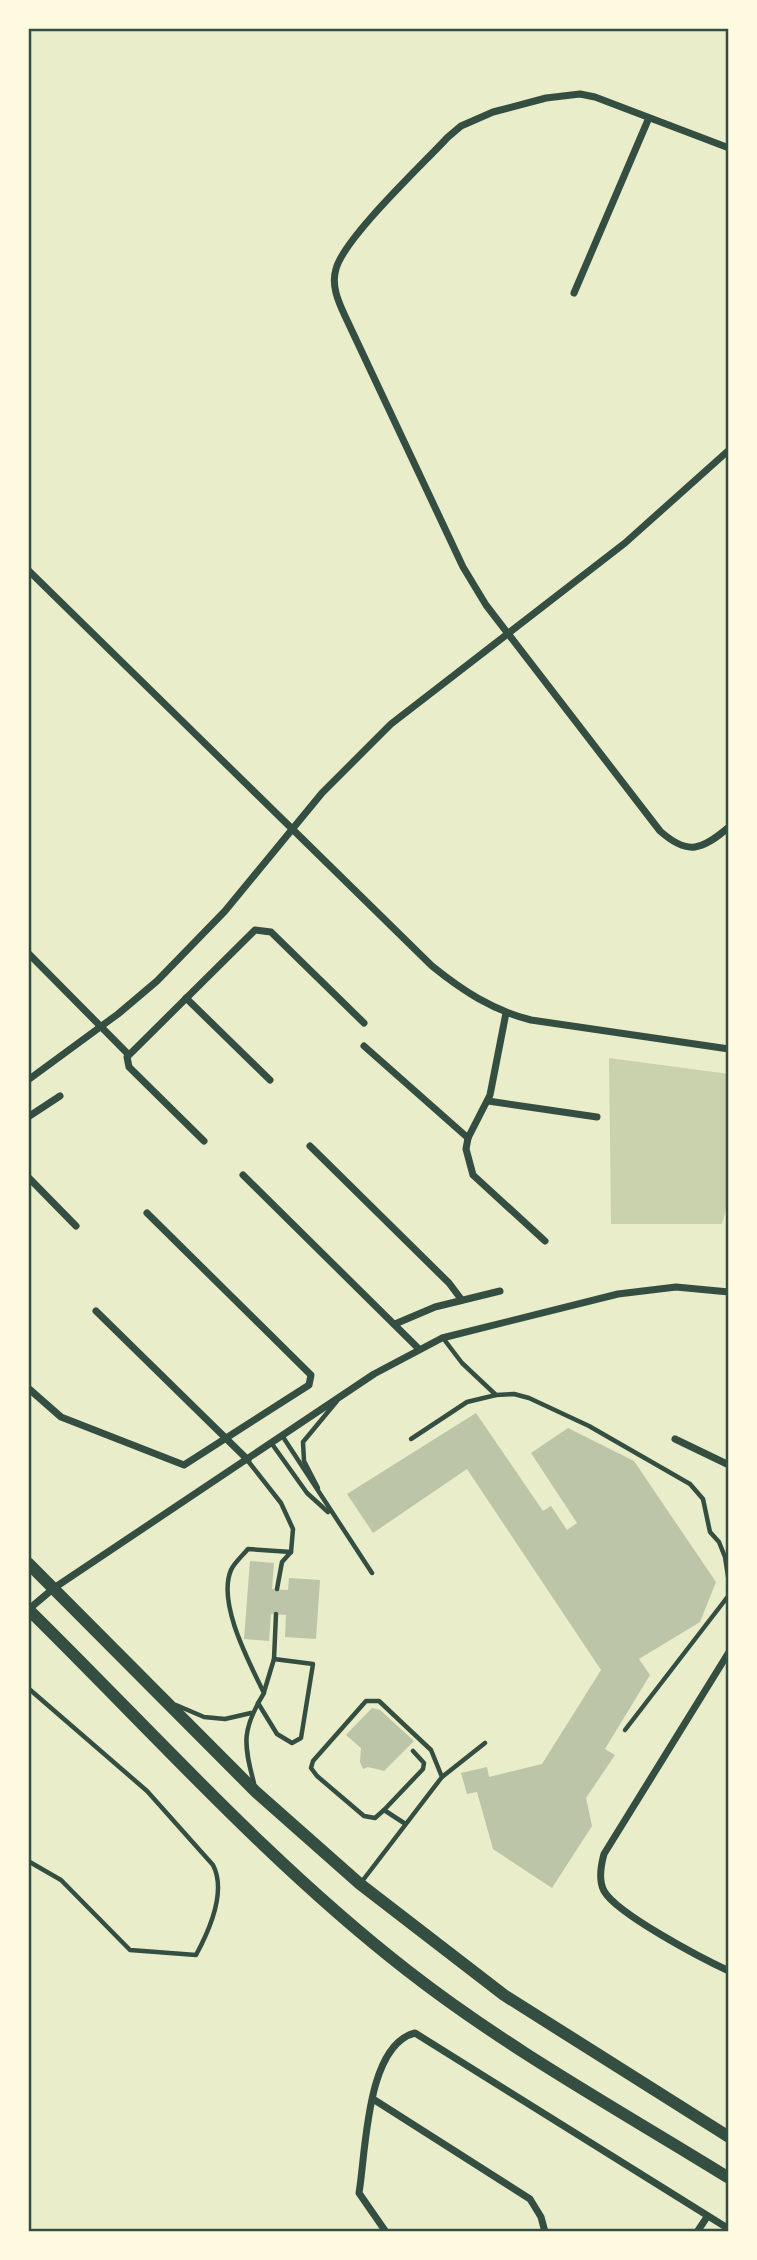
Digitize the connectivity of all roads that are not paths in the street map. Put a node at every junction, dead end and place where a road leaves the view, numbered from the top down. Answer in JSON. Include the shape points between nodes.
{"nodes":[{"id":1,"x":648,"y":120,"type":"junction"},
{"id":2,"x":729,"y":148,"type":"edge"},
{"id":3,"x":574,"y":293,"type":"dead end"},
{"id":4,"x":729,"y":450,"type":"edge"},
{"id":5,"x":28,"y":570,"type":"edge"},
{"id":6,"x":508,"y":633,"type":"junction"},
{"id":7,"x":729,"y":827,"type":"edge"},
{"id":8,"x":292,"y":829,"type":"junction"},
{"id":9,"x":28,"y":953,"type":"edge"},
{"id":10,"x":186,"y":998,"type":"junction"},
{"id":11,"x":506,"y":1013,"type":"junction"},
{"id":12,"x":364,"y":1023,"type":"dead end"},
{"id":13,"x":103,"y":1025,"type":"junction"},
{"id":14,"x":363,"y":1046,"type":"dead end"},
{"id":15,"x":729,"y":1049,"type":"edge"},
{"id":16,"x":128,"y":1054,"type":"junction"},
{"id":17,"x":28,"y":1080,"type":"edge"},
{"id":18,"x":270,"y":1080,"type":"dead end"},
{"id":19,"x":60,"y":1096,"type":"dead end"},
{"id":20,"x":488,"y":1101,"type":"junction"},
{"id":21,"x":28,"y":1117,"type":"edge"},
{"id":22,"x":597,"y":1117,"type":"dead end"},
{"id":23,"x":467,"y":1138,"type":"junction"},
{"id":24,"x":204,"y":1141,"type":"dead end"},
{"id":25,"x":310,"y":1146,"type":"dead end"},
{"id":26,"x":243,"y":1175,"type":"dead end"},
{"id":27,"x":28,"y":1177,"type":"edge"},
{"id":28,"x":148,"y":1213,"type":"dead end"},
{"id":29,"x":76,"y":1226,"type":"dead end"},
{"id":30,"x":545,"y":1241,"type":"dead end"},
{"id":31,"x":500,"y":1290,"type":"dead end"},
{"id":32,"x":729,"y":1292,"type":"edge"},
{"id":33,"x":461,"y":1299,"type":"junction"},
{"id":34,"x":96,"y":1311,"type":"dead end"},
{"id":35,"x":395,"y":1324,"type":"junction"},
{"id":36,"x":442,"y":1338,"type":"junction"},
{"id":37,"x":418,"y":1348,"type":"junction"},
{"id":38,"x":28,"y":1388,"type":"edge"},
{"id":39,"x":496,"y":1395,"type":"junction"},
{"id":40,"x":342,"y":1396,"type":"junction"},
{"id":41,"x":283,"y":1437,"type":"junction"},
{"id":42,"x":228,"y":1438,"type":"junction"},
{"id":43,"x":411,"y":1438,"type":"dead end"},
{"id":44,"x":675,"y":1439,"type":"dead end"},
{"id":45,"x":272,"y":1444,"type":"junction"},
{"id":46,"x":248,"y":1460,"type":"junction"},
{"id":47,"x":729,"y":1465,"type":"edge"},
{"id":48,"x":333,"y":1517,"type":"junction"},
{"id":49,"x":290,"y":1552,"type":"junction"},
{"id":50,"x":28,"y":1563,"type":"edge"},
{"id":51,"x":372,"y":1573,"type":"dead end"},
{"id":52,"x":729,"y":1583,"type":"edge"},
{"id":53,"x":54,"y":1588,"type":"junction"},
{"id":54,"x":278,"y":1589,"type":"dead end"},
{"id":55,"x":729,"y":1595,"type":"edge"},
{"id":56,"x":28,"y":1609,"type":"edge"},
{"id":57,"x":276,"y":1614,"type":"dead end"},
{"id":58,"x":729,"y":1652,"type":"edge"},
{"id":59,"x":274,"y":1659,"type":"junction"},
{"id":60,"x":28,"y":1688,"type":"edge"},
{"id":61,"x":264,"y":1693,"type":"junction"},
{"id":62,"x":166,"y":1702,"type":"junction"},
{"id":63,"x":258,"y":1703,"type":"junction"},
{"id":64,"x":252,"y":1713,"type":"junction"},
{"id":65,"x":625,"y":1730,"type":"dead end"},
{"id":66,"x":485,"y":1743,"type":"dead end"},
{"id":67,"x":413,"y":1751,"type":"dead end"},
{"id":68,"x":442,"y":1777,"type":"junction"},
{"id":69,"x":256,"y":1792,"type":"junction"},
{"id":70,"x":384,"y":1810,"type":"junction"},
{"id":71,"x":404,"y":1823,"type":"junction"},
{"id":72,"x":28,"y":1861,"type":"edge"},
{"id":73,"x":360,"y":1884,"type":"junction"},
{"id":74,"x":729,"y":1971,"type":"edge"},
{"id":75,"x":373,"y":2099,"type":"junction"},
{"id":76,"x":729,"y":2137,"type":"edge"},
{"id":77,"x":729,"y":2178,"type":"edge"},
{"id":78,"x":707,"y":2217,"type":"junction"},
{"id":79,"x":729,"y":2229,"type":"edge"},
{"id":80,"x":386,"y":2232,"type":"edge"},
{"id":81,"x":545,"y":2232,"type":"edge"},
{"id":82,"x":697,"y":2232,"type":"edge"}],
"edges":[{"from":1,"to":2,"type":"street"},
{"from":1,"to":3,"type":"street"},
{"from":1,"to":6,"type":"street","via":[[595,97],[570,94],[476,118],[449,137],[402,187],[347,247],[335,270],[337,298],[453,548]]},
{"from":4,"to":6,"type":"street","via":[[625,543]]},
{"from":5,"to":8,"type":"street"},
{"from":6,"to":7,"type":"street","via":[[671,841],[686,848],[704,846]]},
{"from":6,"to":8,"type":"street","via":[[382,732]]},
{"from":8,"to":11,"type":"street","via":[[432,966],[464,991]]},
{"from":8,"to":13,"type":"street","via":[[225,911],[157,981]]},
{"from":9,"to":13,"type":"street"},
{"from":10,"to":12,"type":"street","via":[[255,930],[266,929]]},
{"from":10,"to":16,"type":"street"},
{"from":10,"to":18,"type":"street"},
{"from":11,"to":15,"type":"street"},
{"from":11,"to":20,"type":"street"},
{"from":13,"to":16,"type":"street"},
{"from":13,"to":17,"type":"street"},
{"from":14,"to":23,"type":"street"},
{"from":16,"to":24,"type":"street","via":[[129,1067]]},
{"from":19,"to":21,"type":"street"},
{"from":20,"to":22,"type":"street"},
{"from":20,"to":23,"type":"street"},
{"from":23,"to":30,"type":"street","via":[[473,1175]]},
{"from":25,"to":33,"type":"street"},
{"from":26,"to":35,"type":"street"},
{"from":27,"to":29,"type":"street"},
{"from":28,"to":42,"type":"street","via":[[311,1375],[309,1385]]},
{"from":31,"to":33,"type":"street"},
{"from":32,"to":36,"type":"street","via":[[676,1287],[618,1294]]},
{"from":33,"to":35,"type":"street"},
{"from":34,"to":42,"type":"street"},
{"from":35,"to":37,"type":"street"},
{"from":36,"to":37,"type":"street"},
{"from":36,"to":39,"type":"lane"},
{"from":37,"to":40,"type":"street"},
{"from":38,"to":42,"type":"street","via":[[61,1417],[180,1465]]},
{"from":39,"to":43,"type":"lane","via":[[467,1402]]},
{"from":39,"to":52,"type":"lane","via":[[529,1398],[690,1484],[703,1499],[710,1532],[725,1557]]},
{"from":40,"to":41,"type":"street"},
{"from":40,"to":48,"type":"lane","via":[[308,1435],[302,1453]]},
{"from":41,"to":45,"type":"street"},
{"from":41,"to":48,"type":"lane"},
{"from":42,"to":46,"type":"street"},
{"from":44,"to":47,"type":"street"},
{"from":45,"to":46,"type":"street"},
{"from":45,"to":48,"type":"lane","via":[[307,1493]]},
{"from":46,"to":49,"type":"lane","via":[[281,1503],[293,1529]]},
{"from":46,"to":53,"type":"street"},
{"from":48,"to":51,"type":"lane"},
{"from":49,"to":54,"type":"lane","via":[[282,1562]]},
{"from":49,"to":61,"type":"lane","via":[[248,1549],[231,1569],[226,1591]]},
{"from":50,"to":53,"type":"street"},
{"from":53,"to":56,"type":"street"},
{"from":53,"to":62,"type":"street"},
{"from":55,"to":65,"type":"lane"},
{"from":56,"to":77,"type":"street","via":[[293,1872],[407,1970],[482,2025]]},
{"from":57,"to":59,"type":"lane"},
{"from":58,"to":74,"type":"street","via":[[604,1854],[602,1886],[613,1903]]},
{"from":59,"to":61,"type":"lane"},
{"from":59,"to":63,"type":"lane","via":[[313,1664],[301,1738],[292,1743],[277,1734]]},
{"from":60,"to":72,"type":"lane","via":[[146,1791],[213,1865],[218,1874],[214,1923],[196,1955],[130,1950],[61,1880]]},
{"from":61,"to":63,"type":"lane"},
{"from":62,"to":64,"type":"lane","via":[[204,1717],[225,1719]]},
{"from":62,"to":69,"type":"street"},
{"from":63,"to":64,"type":"lane"},
{"from":64,"to":69,"type":"lane","via":[[244,1736]]},
{"from":66,"to":68,"type":"lane"},
{"from":67,"to":70,"type":"lane","via":[[424,1763],[422,1769]]},
{"from":68,"to":70,"type":"lane","via":[[431,1750],[379,1701],[366,1701],[313,1760],[311,1768],[364,1816],[375,1818]]},
{"from":68,"to":71,"type":"lane"},
{"from":69,"to":73,"type":"street"},
{"from":70,"to":71,"type":"lane"},
{"from":71,"to":73,"type":"lane"},
{"from":73,"to":76,"type":"street","via":[[503,1995]]},
{"from":75,"to":78,"type":"street","via":[[387,2053],[406,2036],[417,2033]]},
{"from":75,"to":80,"type":"street","via":[[359,2193]]},
{"from":75,"to":81,"type":"street","via":[[530,2199]]},
{"from":78,"to":79,"type":"street"},
{"from":78,"to":82,"type":"street"}]}
